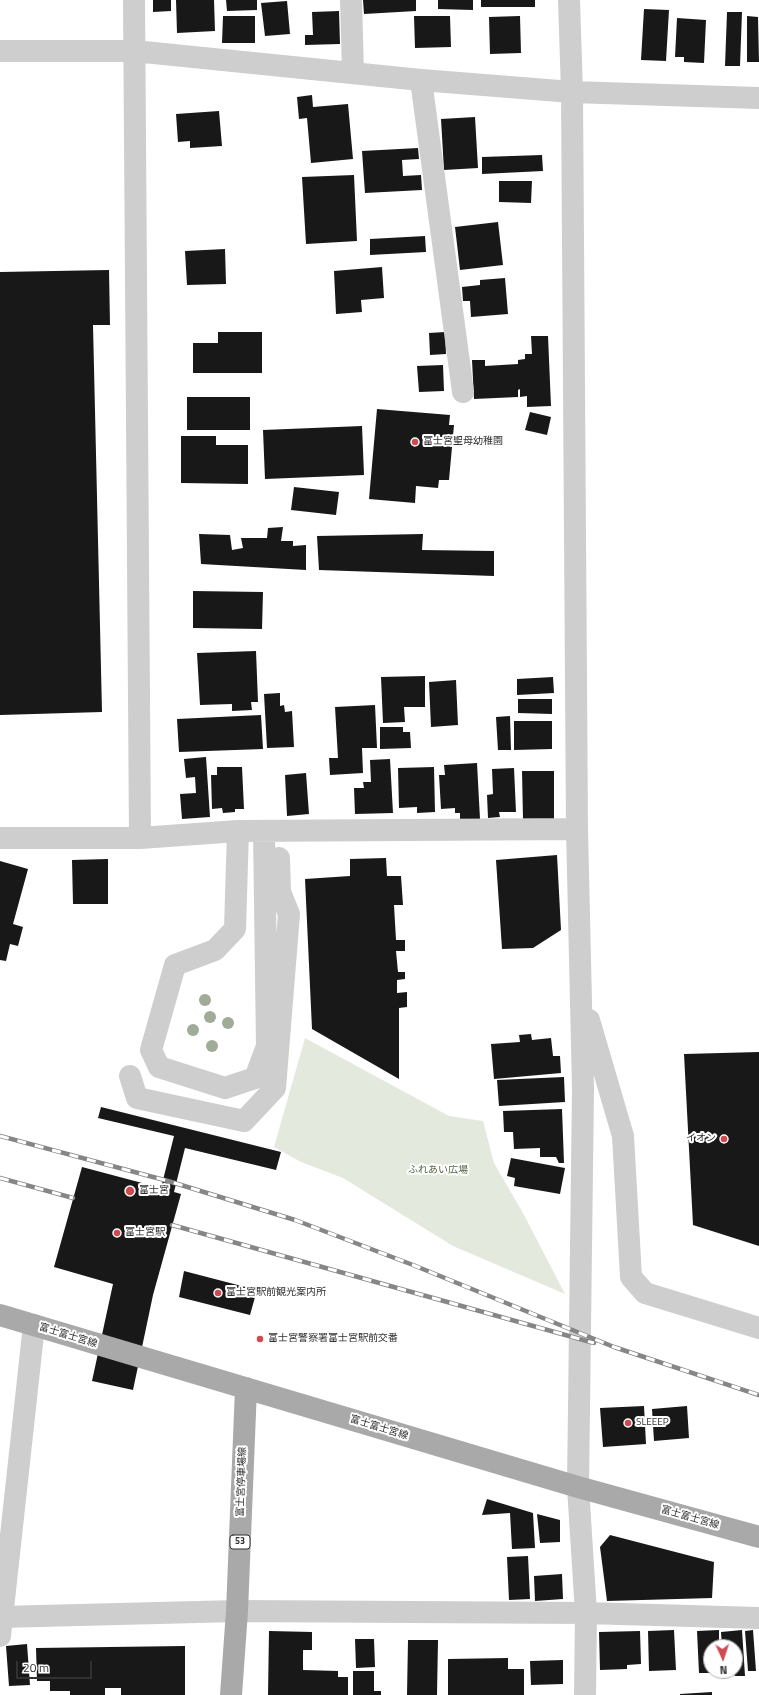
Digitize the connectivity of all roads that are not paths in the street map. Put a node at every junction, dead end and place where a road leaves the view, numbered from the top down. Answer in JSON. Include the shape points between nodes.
{"nodes":[{"id":1,"x":134,"y":0,"type":"edge"},
{"id":2,"x":351,"y":0,"type":"edge"},
{"id":3,"x":569,"y":0,"type":"edge"},
{"id":4,"x":0,"y":51,"type":"edge"},
{"id":5,"x":134,"y":51,"type":"junction"},
{"id":6,"x":353,"y":73,"type":"junction"},
{"id":7,"x":421,"y":80,"type":"junction"},
{"id":8,"x":572,"y":92,"type":"junction"},
{"id":9,"x":759,"y":98,"type":"edge"},
{"id":10,"x":462,"y":392,"type":"dead end"},
{"id":11,"x":577,"y":829,"type":"junction"},
{"id":12,"x":238,"y":831,"type":"junction"},
{"id":13,"x":264,"y":831,"type":"junction"},
{"id":14,"x":0,"y":838,"type":"edge"},
{"id":15,"x":140,"y":838,"type":"junction"},
{"id":16,"x":279,"y":858,"type":"dead end"},
{"id":17,"x":581,"y":992,"type":"junction"},
{"id":18,"x":130,"y":1076,"type":"dead end"},
{"id":19,"x":0,"y":1315,"type":"edge"},
{"id":20,"x":34,"y":1325,"type":"junction"},
{"id":21,"x":759,"y":1328,"type":"edge"},
{"id":22,"x":246,"y":1388,"type":"junction"},
{"id":23,"x":578,"y":1487,"type":"junction"},
{"id":24,"x":759,"y":1537,"type":"edge"},
{"id":25,"x":237,"y":1612,"type":"junction"},
{"id":26,"x":586,"y":1612,"type":"junction"},
{"id":27,"x":759,"y":1618,"type":"edge"},
{"id":28,"x":1,"y":1624,"type":"edge"},
{"id":29,"x":231,"y":1695,"type":"edge"},
{"id":30,"x":585,"y":1695,"type":"edge"}],
"edges":[{"from":1,"to":5,"type":"street"},
{"from":2,"to":6,"type":"street"},
{"from":3,"to":8,"type":"street"},
{"from":4,"to":5,"type":"street"},
{"from":5,"to":6,"type":"street"},
{"from":5,"to":15,"type":"street"},
{"from":6,"to":7,"type":"street"},
{"from":7,"to":8,"type":"street"},
{"from":7,"to":10,"type":"street"},
{"from":8,"to":9,"type":"street"},
{"from":8,"to":11,"type":"street"},
{"from":11,"to":13,"type":"street"},
{"from":11,"to":17,"type":"street"},
{"from":12,"to":13,"type":"street"},
{"from":12,"to":13,"type":"street","via":[[235,929],[215,950],[175,965],[151,1050],[159,1067],[225,1088],[255,1078],[267,1046]]},
{"from":12,"to":15,"type":"street"},
{"from":14,"to":15,"type":"street"},
{"from":16,"to":18,"type":"street","via":[[280,892],[289,914],[276,1088],[244,1121],[137,1098]]},
{"from":17,"to":21,"type":"street","via":[[623,1136],[631,1277],[645,1293]]},
{"from":17,"to":23,"type":"street","via":[[583,1089]]},
{"from":19,"to":20,"type":"main road","name":"富士富士宮線"},
{"from":20,"to":22,"type":"main road","name":"富士富士宮線"},
{"from":20,"to":28,"type":"street"},
{"from":22,"to":23,"type":"main road","name":"富士富士宮線"},
{"from":22,"to":25,"type":"main road","name":"富士宮停車場線","number":"53"},
{"from":23,"to":24,"type":"main road","name":"富士富士宮線"},
{"from":23,"to":26,"type":"street"},
{"from":25,"to":26,"type":"street"},
{"from":25,"to":28,"type":"street"},
{"from":25,"to":29,"type":"main road","name":"富士宮停車場線","number":"53"},
{"from":26,"to":27,"type":"street"},
{"from":26,"to":30,"type":"street"}]}
